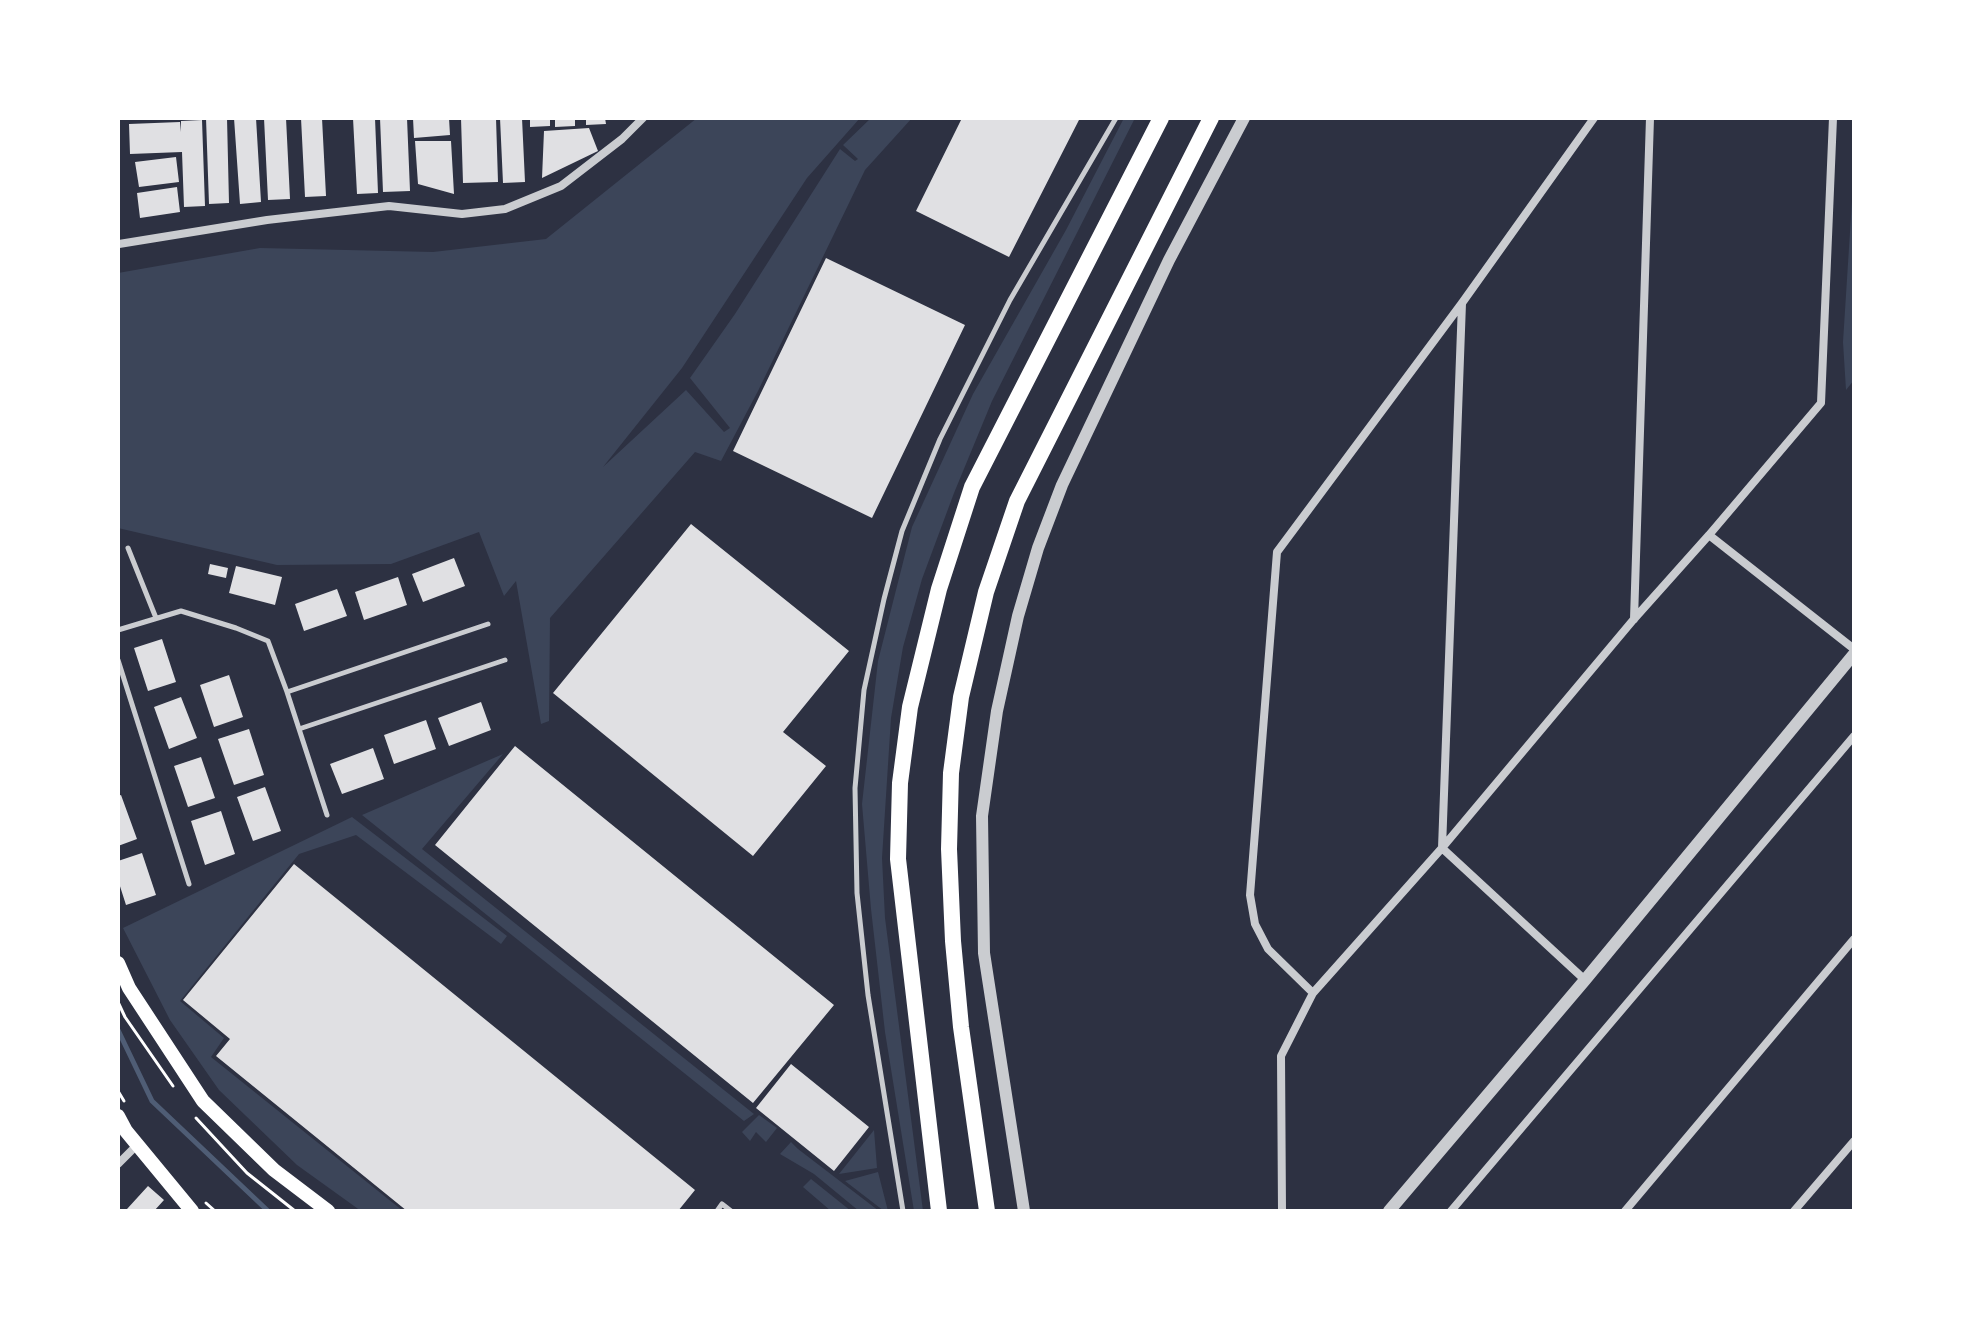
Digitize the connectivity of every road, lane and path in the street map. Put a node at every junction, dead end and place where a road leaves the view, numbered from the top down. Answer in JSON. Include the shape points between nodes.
{"nodes":[{"id":1,"x":643,"y":118,"type":"edge"},
{"id":2,"x":1116,"y":118,"type":"edge"},
{"id":3,"x":1161,"y":118,"type":"edge"},
{"id":4,"x":1211,"y":118,"type":"edge"},
{"id":5,"x":1244,"y":118,"type":"edge"},
{"id":6,"x":1594,"y":118,"type":"edge"},
{"id":7,"x":1650,"y":118,"type":"edge"},
{"id":8,"x":1833,"y":118,"type":"edge"},
{"id":9,"x":118,"y":234,"type":"edge"},
{"id":10,"x":118,"y":244,"type":"edge"},
{"id":11,"x":1462,"y":303,"type":"junction"},
{"id":12,"x":1709,"y":535,"type":"junction"},
{"id":13,"x":128,"y":548,"type":"dead end"},
{"id":14,"x":156,"y":618,"type":"junction"},
{"id":15,"x":1634,"y":619,"type":"junction"},
{"id":16,"x":488,"y":624,"type":"dead end"},
{"id":17,"x":118,"y":630,"type":"edge"},
{"id":18,"x":1854,"y":651,"type":"edge"},
{"id":19,"x":118,"y":660,"type":"edge"},
{"id":20,"x":505,"y":660,"type":"dead end"},
{"id":21,"x":287,"y":692,"type":"junction"},
{"id":22,"x":299,"y":729,"type":"junction"},
{"id":23,"x":1854,"y":736,"type":"edge"},
{"id":24,"x":327,"y":815,"type":"dead end"},
{"id":25,"x":1442,"y":848,"type":"junction"},
{"id":26,"x":189,"y":884,"type":"dead end"},
{"id":27,"x":1854,"y":939,"type":"edge"},
{"id":28,"x":118,"y":963,"type":"edge"},
{"id":29,"x":1585,"y":980,"type":"junction"},
{"id":30,"x":1313,"y":993,"type":"junction"},
{"id":31,"x":118,"y":1116,"type":"edge"},
{"id":32,"x":1854,"y":1141,"type":"edge"},
{"id":33,"x":137,"y":1145,"type":"junction"},
{"id":34,"x":118,"y":1164,"type":"edge"},
{"id":35,"x":192,"y":1211,"type":"edge"},
{"id":36,"x":328,"y":1211,"type":"edge"},
{"id":37,"x":717,"y":1211,"type":"edge"},
{"id":38,"x":731,"y":1211,"type":"edge"},
{"id":39,"x":903,"y":1211,"type":"edge"},
{"id":40,"x":939,"y":1211,"type":"edge"},
{"id":41,"x":987,"y":1211,"type":"edge"},
{"id":42,"x":1024,"y":1211,"type":"edge"},
{"id":43,"x":1282,"y":1211,"type":"edge"},
{"id":44,"x":1389,"y":1211,"type":"edge"},
{"id":45,"x":1451,"y":1211,"type":"edge"},
{"id":46,"x":1625,"y":1211,"type":"edge"},
{"id":47,"x":1794,"y":1211,"type":"edge"}],
"edges":[{"from":1,"to":10,"type":"street","via":[[561,186],[505,209],[462,214],[389,206]]},
{"from":2,"to":39,"type":"lane","via":[[1010,300],[940,439],[902,531],[864,690],[855,788],[857,893]]},
{"from":3,"to":40,"type":"highway","via":[[972,487],[939,589],[910,707],[898,859]]},
{"from":4,"to":41,"type":"highway","via":[[1017,501],[986,592],[961,697],[951,773],[952,925]]},
{"from":5,"to":42,"type":"street","via":[[1169,260],[1062,485],[1022,603],[997,711],[982,816],[984,953]]},
{"from":6,"to":11,"type":"street"},
{"from":7,"to":15,"type":"street"},
{"from":8,"to":12,"type":"street","via":[[1821,403]]},
{"from":9,"to":10,"type":"street"},
{"from":11,"to":25,"type":"street"},
{"from":11,"to":30,"type":"street","via":[[1277,552],[1250,895],[1255,924],[1268,949]]},
{"from":12,"to":15,"type":"street"},
{"from":12,"to":18,"type":"street"},
{"from":13,"to":14,"type":"lane"},
{"from":14,"to":17,"type":"lane"},
{"from":14,"to":21,"type":"lane","via":[[181,611],[268,641]]},
{"from":15,"to":25,"type":"street"},
{"from":16,"to":21,"type":"lane"},
{"from":18,"to":29,"type":"street"},
{"from":19,"to":26,"type":"lane"},
{"from":20,"to":22,"type":"lane"},
{"from":21,"to":22,"type":"lane"},
{"from":22,"to":24,"type":"lane"},
{"from":23,"to":45,"type":"street"},
{"from":25,"to":29,"type":"street"},
{"from":25,"to":30,"type":"street"},
{"from":27,"to":46,"type":"street"},
{"from":28,"to":36,"type":"main road","via":[[203,1101],[274,1170]]},
{"from":29,"to":44,"type":"street"},
{"from":30,"to":43,"type":"street","via":[[1281,1056]]},
{"from":31,"to":33,"type":"main road"},
{"from":32,"to":47,"type":"street"},
{"from":33,"to":34,"type":"street"},
{"from":33,"to":35,"type":"main road"},
{"from":37,"to":38,"type":"lane","via":[[722,1204]]}]}
